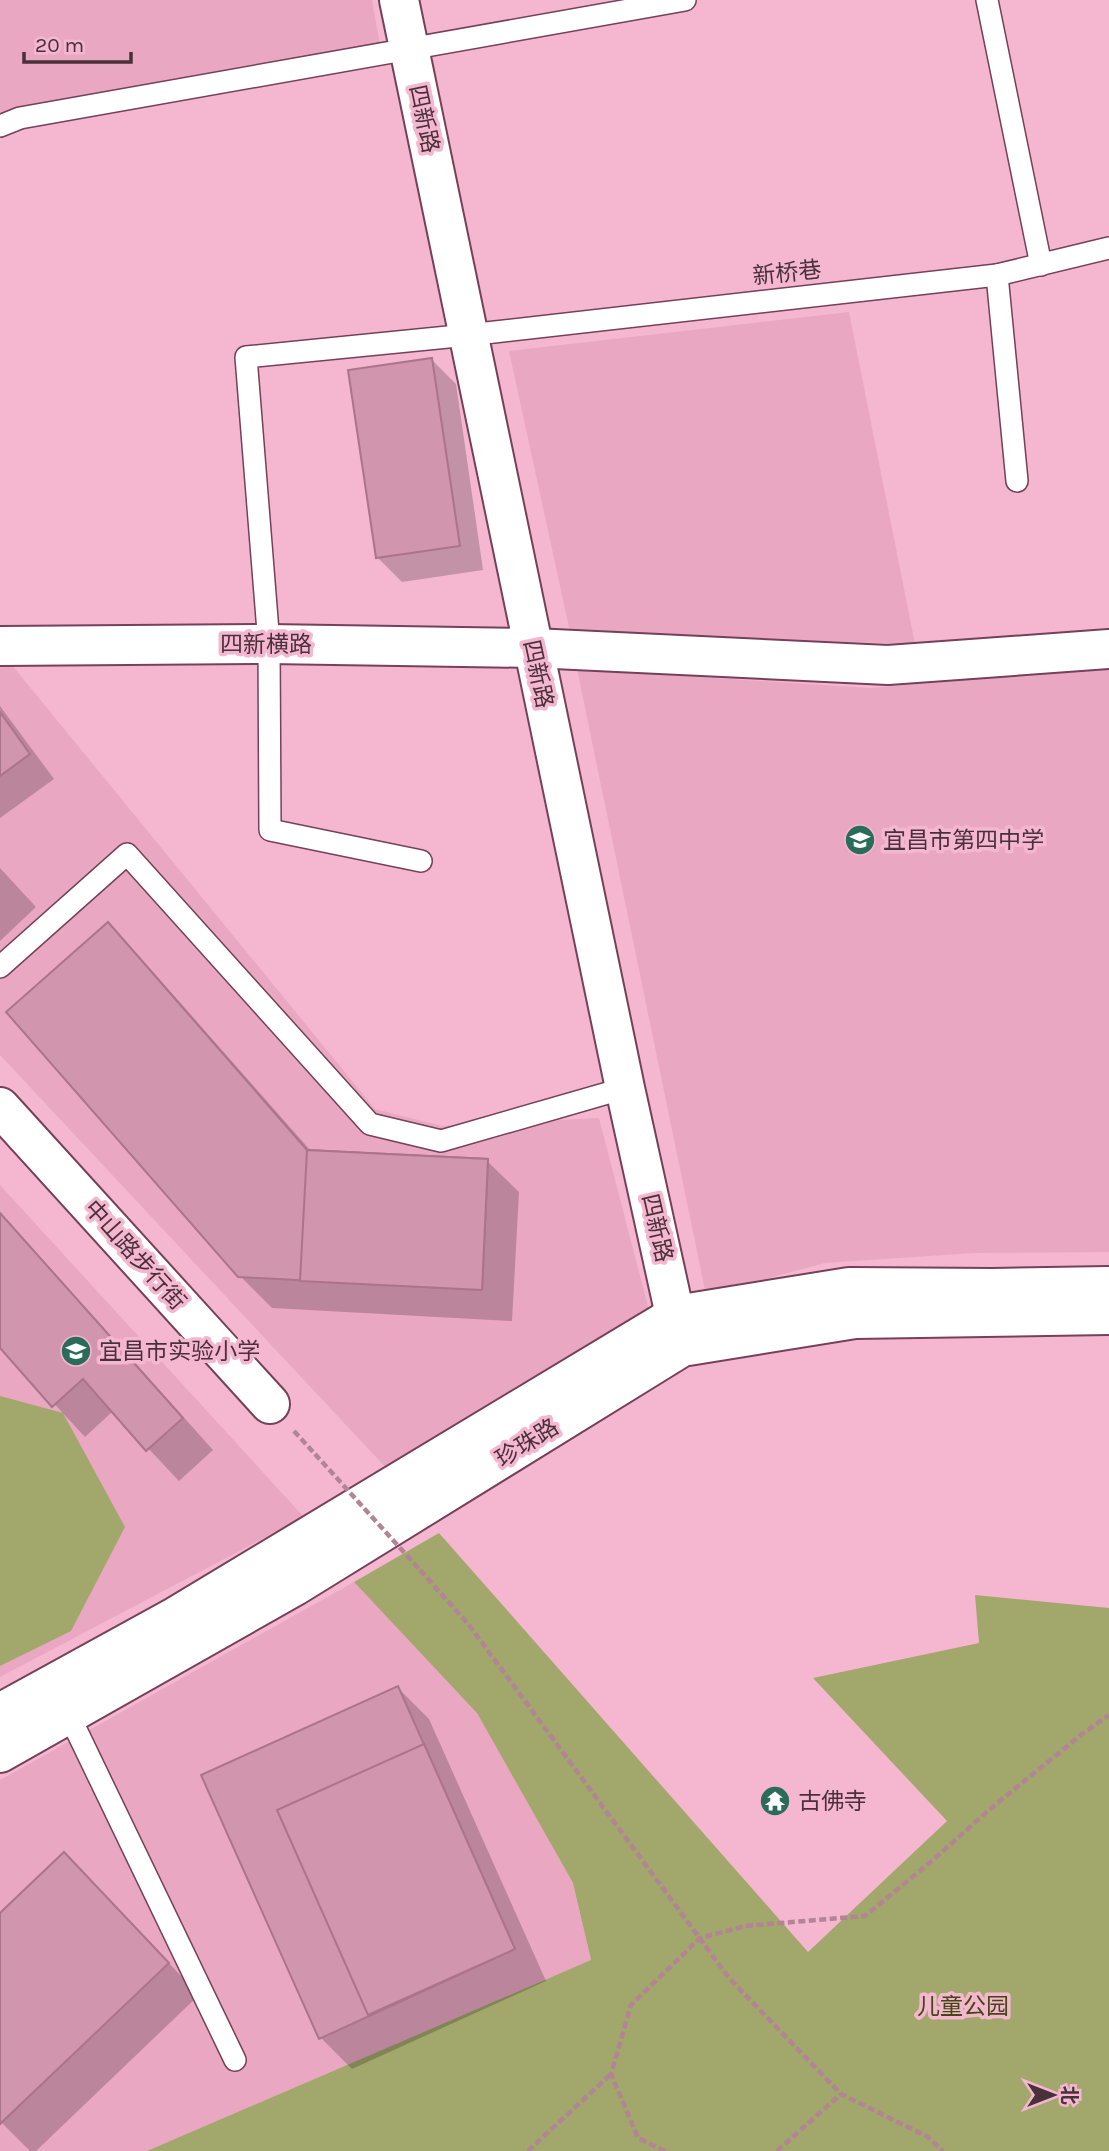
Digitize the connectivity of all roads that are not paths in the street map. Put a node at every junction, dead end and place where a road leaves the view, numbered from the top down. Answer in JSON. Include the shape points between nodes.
{"nodes":[{"id":1,"x":399,"y":0,"type":"edge"},
{"id":2,"x":685,"y":0,"type":"edge"},
{"id":3,"x":987,"y":0,"type":"edge"},
{"id":4,"x":409,"y":48,"type":"junction"},
{"id":5,"x":0,"y":126,"type":"edge"},
{"id":6,"x":1109,"y":248,"type":"edge"},
{"id":7,"x":1041,"y":265,"type":"junction"},
{"id":8,"x":997,"y":275,"type":"junction"},
{"id":9,"x":468,"y":335,"type":"junction"},
{"id":10,"x":1017,"y":481,"type":"dead end"},
{"id":11,"x":269,"y":644,"type":"junction"},
{"id":12,"x":0,"y":646,"type":"edge"},
{"id":13,"x":533,"y":648,"type":"junction"},
{"id":14,"x":1109,"y":649,"type":"edge"},
{"id":15,"x":421,"y":861,"type":"dead end"},
{"id":16,"x":0,"y":967,"type":"edge"},
{"id":17,"x":625,"y":1088,"type":"junction"},
{"id":18,"x":0,"y":1107,"type":"edge"},
{"id":19,"x":1109,"y":1286,"type":"edge"},
{"id":20,"x":1109,"y":1315,"type":"edge"},
{"id":21,"x":680,"y":1331,"type":"junction"},
{"id":22,"x":270,"y":1404,"type":"dead end"},
{"id":23,"x":0,"y":1713,"type":"edge"},
{"id":24,"x":69,"y":1714,"type":"junction"},
{"id":25,"x":0,"y":1753,"type":"edge"},
{"id":26,"x":235,"y":2060,"type":"dead end"}],
"edges":[{"from":1,"to":4,"type":"street","name":"四新路"},
{"from":2,"to":4,"type":"lane"},
{"from":3,"to":7,"type":"lane"},
{"from":4,"to":5,"type":"lane","via":[[20,118]]},
{"from":4,"to":9,"type":"street","name":"四新路"},
{"from":6,"to":7,"type":"lane","name":"新桥巷"},
{"from":7,"to":8,"type":"lane","name":"新桥巷"},
{"from":8,"to":9,"type":"lane","name":"新桥巷"},
{"from":8,"to":10,"type":"lane"},
{"from":9,"to":11,"type":"lane","name":"新桥巷","via":[[246,357]]},
{"from":9,"to":13,"type":"street","name":"四新路"},
{"from":11,"to":12,"type":"street","name":"四新横路"},
{"from":11,"to":13,"type":"street","name":"四新横路"},
{"from":11,"to":15,"type":"lane","via":[[270,830]]},
{"from":13,"to":14,"type":"street","name":"四新横路","via":[[888,665]]},
{"from":13,"to":17,"type":"street","name":"四新路"},
{"from":16,"to":17,"type":"lane","via":[[127,854],[370,1124],[440,1141]]},
{"from":17,"to":21,"type":"street","name":"四新路"},
{"from":18,"to":22,"type":"street","name":"中山路步行街"},
{"from":19,"to":21,"type":"street","name":"珍珠路","via":[[849,1287]]},
{"from":20,"to":21,"type":"street","name":"珍珠路","via":[[855,1319]]},
{"from":21,"to":23,"type":"street","name":"珍珠路"},
{"from":21,"to":24,"type":"street","name":"珍珠路","via":[[295,1586]]},
{"from":24,"to":25,"type":"street","name":"珍珠路"},
{"from":24,"to":26,"type":"lane"}]}
